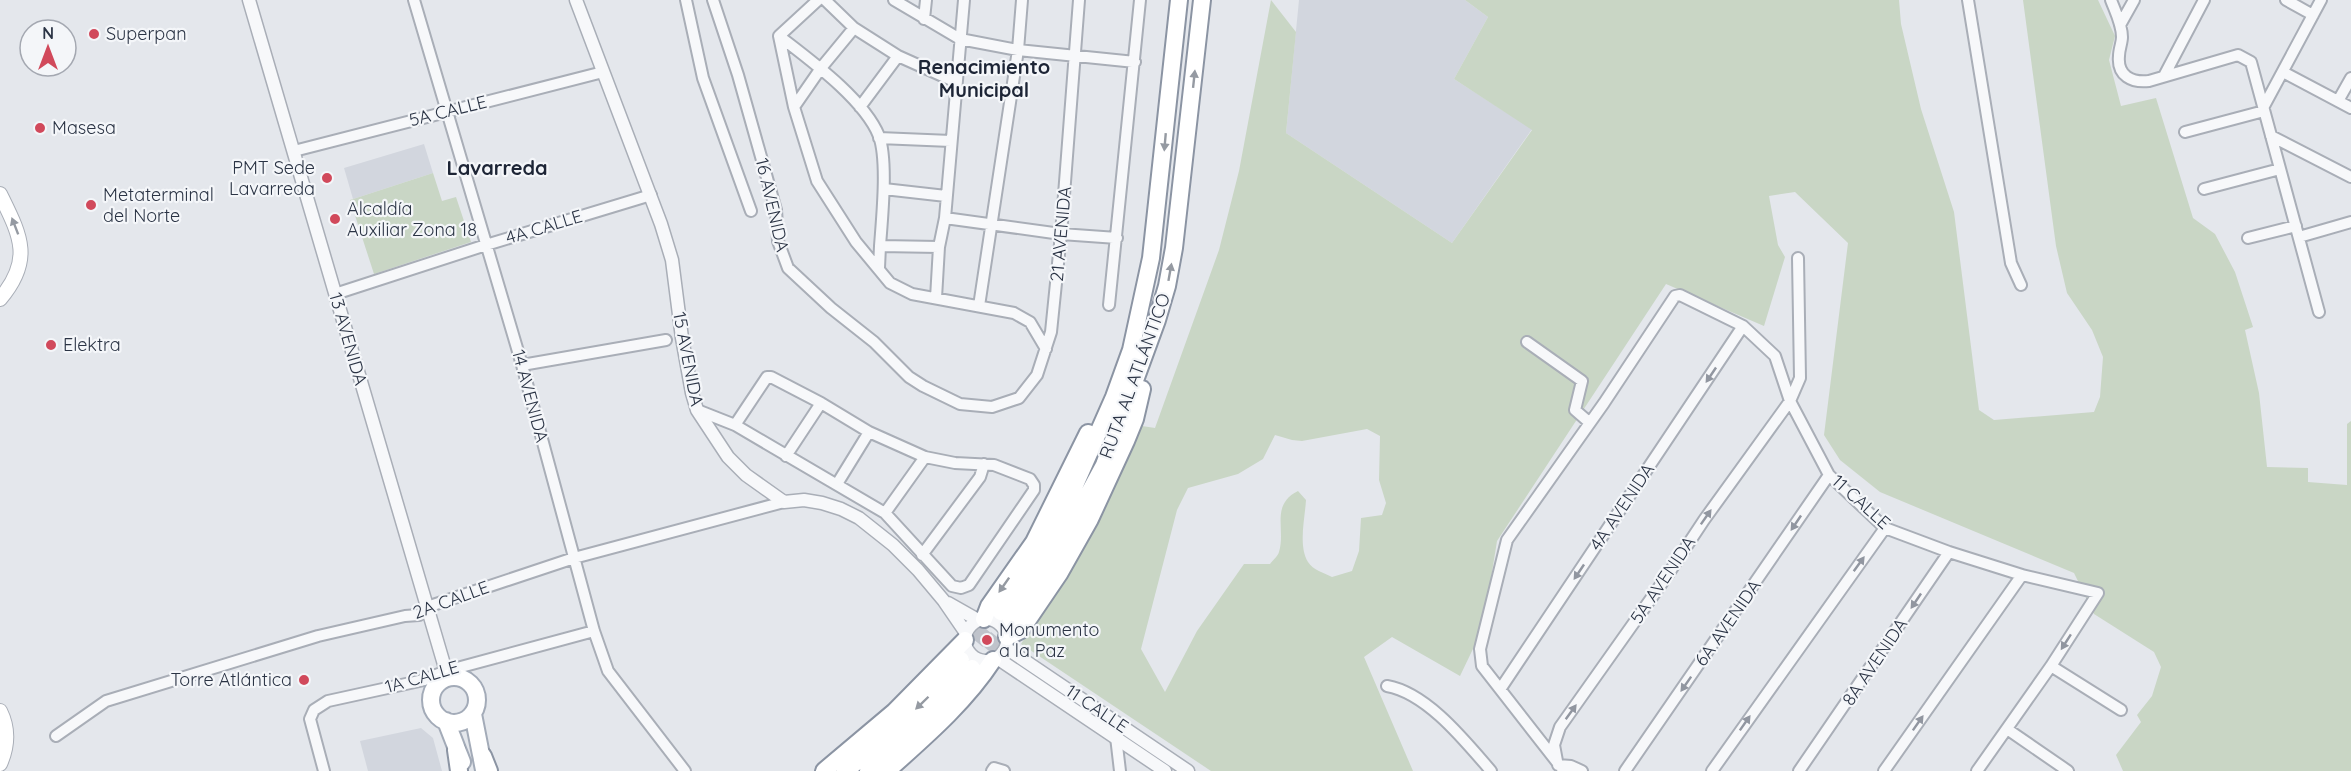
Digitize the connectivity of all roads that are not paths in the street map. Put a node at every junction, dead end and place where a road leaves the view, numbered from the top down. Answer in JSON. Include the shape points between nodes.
{"nodes":[{"id":1,"x":249,"y":0,"type":"edge"},
{"id":2,"x":414,"y":0,"type":"edge"},
{"id":3,"x":576,"y":0,"type":"edge"},
{"id":4,"x":686,"y":0,"type":"edge"},
{"id":5,"x":713,"y":0,"type":"edge"},
{"id":6,"x":818,"y":0,"type":"edge"},
{"id":7,"x":825,"y":0,"type":"edge"},
{"id":8,"x":894,"y":0,"type":"edge"},
{"id":9,"x":926,"y":0,"type":"edge"},
{"id":10,"x":964,"y":0,"type":"edge"},
{"id":11,"x":1022,"y":0,"type":"edge"},
{"id":12,"x":1079,"y":0,"type":"edge"},
{"id":13,"x":1140,"y":0,"type":"edge"},
{"id":14,"x":1179,"y":0,"type":"edge"},
{"id":15,"x":1202,"y":0,"type":"edge"},
{"id":16,"x":1968,"y":0,"type":"edge"},
{"id":17,"x":2111,"y":0,"type":"edge"},
{"id":18,"x":2133,"y":0,"type":"edge"},
{"id":19,"x":2204,"y":0,"type":"edge"},
{"id":20,"x":2286,"y":0,"type":"edge"},
{"id":21,"x":2321,"y":0,"type":"edge"},
{"id":22,"x":2313,"y":15,"type":"junction"},
{"id":23,"x":924,"y":19,"type":"junction"},
{"id":24,"x":2120,"y":25,"type":"junction"},
{"id":25,"x":854,"y":28,"type":"junction"},
{"id":26,"x":779,"y":36,"type":"junction"},
{"id":27,"x":960,"y":39,"type":"junction"},
{"id":28,"x":1018,"y":50,"type":"junction"},
{"id":29,"x":1074,"y":55,"type":"junction"},
{"id":30,"x":898,"y":56,"type":"junction"},
{"id":31,"x":1135,"y":62,"type":"junction"},
{"id":32,"x":821,"y":68,"type":"junction"},
{"id":33,"x":603,"y":72,"type":"junction"},
{"id":34,"x":2283,"y":72,"type":"junction"},
{"id":35,"x":2164,"y":76,"type":"junction"},
{"id":36,"x":2351,"y":78,"type":"edge"},
{"id":37,"x":956,"y":82,"type":"junction"},
{"id":38,"x":2338,"y":101,"type":"junction"},
{"id":39,"x":794,"y":106,"type":"junction"},
{"id":40,"x":860,"y":107,"type":"junction"},
{"id":41,"x":2351,"y":108,"type":"edge"},
{"id":42,"x":2264,"y":110,"type":"junction"},
{"id":43,"x":447,"y":111,"type":"junction"},
{"id":44,"x":2185,"y":132,"type":"dead end"},
{"id":45,"x":2271,"y":136,"type":"junction"},
{"id":46,"x":879,"y":138,"type":"junction"},
{"id":47,"x":951,"y":141,"type":"junction"},
{"id":48,"x":294,"y":151,"type":"junction"},
{"id":49,"x":2280,"y":170,"type":"junction"},
{"id":50,"x":2351,"y":177,"type":"edge"},
{"id":51,"x":884,"y":189,"type":"junction"},
{"id":52,"x":2204,"y":189,"type":"dead end"},
{"id":53,"x":0,"y":194,"type":"edge"},
{"id":54,"x":651,"y":195,"type":"junction"},
{"id":55,"x":946,"y":196,"type":"junction"},
{"id":56,"x":750,"y":211,"type":"dead end"},
{"id":57,"x":945,"y":218,"type":"junction"},
{"id":58,"x":2351,"y":222,"type":"edge"},
{"id":59,"x":990,"y":226,"type":"junction"},
{"id":60,"x":2297,"y":231,"type":"junction"},
{"id":61,"x":1061,"y":234,"type":"junction"},
{"id":62,"x":1117,"y":238,"type":"junction"},
{"id":63,"x":2248,"y":238,"type":"dead end"},
{"id":64,"x":486,"y":245,"type":"junction"},
{"id":65,"x":880,"y":246,"type":"junction"},
{"id":66,"x":939,"y":247,"type":"junction"},
{"id":67,"x":1798,"y":258,"type":"dead end"},
{"id":68,"x":879,"y":268,"type":"junction"},
{"id":69,"x":2021,"y":285,"type":"dead end"},
{"id":70,"x":335,"y":294,"type":"junction"},
{"id":71,"x":936,"y":298,"type":"junction"},
{"id":72,"x":0,"y":299,"type":"edge"},
{"id":73,"x":1109,"y":305,"type":"dead end"},
{"id":74,"x":979,"y":306,"type":"junction"},
{"id":75,"x":2319,"y":312,"type":"dead end"},
{"id":76,"x":1743,"y":326,"type":"junction"},
{"id":77,"x":666,"y":340,"type":"dead end"},
{"id":78,"x":1527,"y":342,"type":"dead end"},
{"id":79,"x":1046,"y":349,"type":"junction"},
{"id":80,"x":1131,"y":350,"type":"junction"},
{"id":81,"x":522,"y":365,"type":"junction"},
{"id":82,"x":1140,"y":368,"type":"junction"},
{"id":83,"x":1790,"y":401,"type":"junction"},
{"id":84,"x":821,"y":403,"type":"junction"},
{"id":85,"x":960,"y":404,"type":"joint"},
{"id":86,"x":697,"y":410,"type":"junction"},
{"id":87,"x":1590,"y":423,"type":"junction"},
{"id":88,"x":735,"y":425,"type":"junction"},
{"id":89,"x":869,"y":432,"type":"junction"},
{"id":90,"x":786,"y":456,"type":"junction"},
{"id":91,"x":924,"y":457,"type":"junction"},
{"id":92,"x":984,"y":464,"type":"junction"},
{"id":93,"x":1829,"y":475,"type":"junction"},
{"id":94,"x":837,"y":484,"type":"junction"},
{"id":95,"x":784,"y":502,"type":"junction"},
{"id":96,"x":885,"y":513,"type":"junction"},
{"id":97,"x":1885,"y":528,"type":"junction"},
{"id":98,"x":1949,"y":552,"type":"junction"},
{"id":99,"x":574,"y":558,"type":"junction"},
{"id":100,"x":925,"y":558,"type":"junction"},
{"id":101,"x":918,"y":570,"type":"junction"},
{"id":102,"x":2022,"y":575,"type":"junction"},
{"id":103,"x":944,"y":601,"type":"junction"},
{"id":104,"x":427,"y":607,"type":"junction"},
{"id":105,"x":981,"y":619,"type":"junction"},
{"id":106,"x":594,"y":631,"type":"junction"},
{"id":107,"x":965,"y":637,"type":"junction"},
{"id":108,"x":1006,"y":642,"type":"junction"},
{"id":109,"x":995,"y":659,"type":"junction"},
{"id":110,"x":2051,"y":666,"type":"junction"},
{"id":111,"x":447,"y":674,"type":"junction"},
{"id":112,"x":1387,"y":686,"type":"dead end"},
{"id":113,"x":1501,"y":688,"type":"junction"},
{"id":114,"x":2121,"y":710,"type":"dead end"},
{"id":115,"x":0,"y":711,"type":"edge"},
{"id":116,"x":473,"y":714,"type":"junction"},
{"id":117,"x":446,"y":722,"type":"junction"},
{"id":118,"x":2007,"y":729,"type":"junction"},
{"id":119,"x":1119,"y":732,"type":"junction"},
{"id":120,"x":56,"y":736,"type":"dead end"},
{"id":121,"x":456,"y":750,"type":"junction"},
{"id":122,"x":0,"y":764,"type":"edge"},
{"id":123,"x":485,"y":766,"type":"edge"},
{"id":124,"x":1558,"y":769,"type":"edge"},
{"id":125,"x":324,"y":771,"type":"edge"},
{"id":126,"x":459,"y":771,"type":"edge"},
{"id":127,"x":465,"y":771,"type":"edge"},
{"id":128,"x":685,"y":771,"type":"edge"},
{"id":129,"x":824,"y":771,"type":"edge"},
{"id":130,"x":845,"y":771,"type":"edge"},
{"id":131,"x":868,"y":771,"type":"edge"},
{"id":132,"x":887,"y":771,"type":"edge"},
{"id":133,"x":992,"y":771,"type":"edge"},
{"id":134,"x":1005,"y":771,"type":"edge"},
{"id":135,"x":1120,"y":771,"type":"edge"},
{"id":136,"x":1165,"y":771,"type":"edge"},
{"id":137,"x":1188,"y":771,"type":"edge"},
{"id":138,"x":1491,"y":771,"type":"edge"},
{"id":139,"x":1582,"y":771,"type":"edge"},
{"id":140,"x":1624,"y":771,"type":"edge"},
{"id":141,"x":1712,"y":771,"type":"edge"},
{"id":142,"x":1799,"y":771,"type":"edge"},
{"id":143,"x":1884,"y":771,"type":"edge"},
{"id":144,"x":1977,"y":771,"type":"edge"},
{"id":145,"x":2068,"y":771,"type":"edge"}],
"edges":[{"from":1,"to":48,"type":"street","name":"13 AVENIDA"},
{"from":2,"to":43,"type":"street","name":"14 AVENIDA"},
{"from":3,"to":33,"type":"street","name":"15 AVENIDA"},
{"from":4,"to":56,"type":"street","via":[[703,78]]},
{"from":5,"to":85,"type":"street","name":"16 AVENIDA","via":[[738,75],[776,210],[778,241],[789,268],[909,377]]},
{"from":6,"to":26,"type":"street"},
{"from":7,"to":25,"type":"street"},
{"from":8,"to":23,"type":"street"},
{"from":9,"to":23,"type":"street"},
{"from":10,"to":27,"type":"street"},
{"from":11,"to":28,"type":"street"},
{"from":12,"to":29,"type":"street","name":"21 AVENIDA"},
{"from":13,"to":31,"type":"street"},
{"from":14,"to":80,"type":"main road","name":"RUTA AL ATLÁNTICO","one_way":true,"via":[[1151,258]]},
{"from":82,"to":15,"type":"main road","name":"RUTA AL ATLÁNTICO","one_way":true,"via":[[1167,286],[1174,248]]},
{"from":16,"to":69,"type":"street","via":[[2011,263]]},
{"from":17,"to":24,"type":"street"},
{"from":18,"to":24,"type":"street"},
{"from":19,"to":35,"type":"street"},
{"from":20,"to":22,"type":"street"},
{"from":21,"to":22,"type":"street"},
{"from":22,"to":34,"type":"street"},
{"from":23,"to":27,"type":"street"},
{"from":24,"to":35,"type":"street","via":[[2119,62],[2124,75],[2138,82]]},
{"from":25,"to":30,"type":"street"},
{"from":25,"to":32,"type":"street"},
{"from":26,"to":32,"type":"street"},
{"from":26,"to":39,"type":"street"},
{"from":27,"to":28,"type":"street"},
{"from":27,"to":37,"type":"street"},
{"from":28,"to":29,"type":"street"},
{"from":28,"to":59,"type":"street"},
{"from":29,"to":31,"type":"street"},
{"from":29,"to":61,"type":"street","name":"21 AVENIDA"},
{"from":30,"to":37,"type":"street"},
{"from":30,"to":40,"type":"street"},
{"from":31,"to":62,"type":"street"},
{"from":32,"to":39,"type":"street"},
{"from":32,"to":40,"type":"street"},
{"from":33,"to":43,"type":"street","name":"5A CALLE"},
{"from":33,"to":54,"type":"street","name":"15 AVENIDA"},
{"from":34,"to":38,"type":"street"},
{"from":34,"to":42,"type":"street"},
{"from":35,"to":42,"type":"street","via":[[2238,55],[2250,62]]},
{"from":36,"to":38,"type":"street"},
{"from":37,"to":47,"type":"street"},
{"from":38,"to":41,"type":"street"},
{"from":39,"to":68,"type":"street","via":[[817,181],[856,242]]},
{"from":40,"to":46,"type":"street"},
{"from":42,"to":44,"type":"street"},
{"from":42,"to":45,"type":"street"},
{"from":43,"to":48,"type":"street","name":"5A CALLE"},
{"from":43,"to":64,"type":"street","name":"14 AVENIDA"},
{"from":45,"to":49,"type":"street"},
{"from":45,"to":50,"type":"street"},
{"from":46,"to":47,"type":"street"},
{"from":46,"to":51,"type":"street"},
{"from":47,"to":55,"type":"street"},
{"from":48,"to":70,"type":"street","name":"13 AVENIDA"},
{"from":49,"to":52,"type":"street"},
{"from":49,"to":60,"type":"street"},
{"from":51,"to":55,"type":"street"},
{"from":51,"to":65,"type":"street"},
{"from":72,"to":53,"type":"main road","one_way":true,"via":[[15,279],[20,250],[16,225]]},
{"from":54,"to":64,"type":"street","name":"4A CALLE"},
{"from":54,"to":86,"type":"street","name":"15 AVENIDA","via":[[672,260]]},
{"from":55,"to":57,"type":"street"},
{"from":57,"to":59,"type":"street"},
{"from":57,"to":66,"type":"street"},
{"from":58,"to":60,"type":"street"},
{"from":59,"to":61,"type":"street"},
{"from":59,"to":74,"type":"street"},
{"from":60,"to":63,"type":"street"},
{"from":60,"to":75,"type":"street"},
{"from":61,"to":62,"type":"street"},
{"from":61,"to":79,"type":"street","name":"21 AVENIDA"},
{"from":62,"to":73,"type":"street"},
{"from":64,"to":70,"type":"street","name":"4A CALLE"},
{"from":64,"to":81,"type":"street","name":"14 AVENIDA"},
{"from":65,"to":66,"type":"street"},
{"from":65,"to":68,"type":"street"},
{"from":66,"to":71,"type":"street"},
{"from":67,"to":83,"type":"street","name":"5A AVENIDA","via":[[1800,378]]},
{"from":68,"to":71,"type":"street","via":[[890,284],[912,294]]},
{"from":70,"to":104,"type":"street","name":"13 AVENIDA"},
{"from":71,"to":74,"type":"street"},
{"from":74,"to":79,"type":"street","via":[[1014,313],[1030,322]]},
{"from":76,"to":83,"type":"street","name":"11 CALLE","via":[[1775,356]]},
{"from":76,"to":87,"type":"street","name":"11 CALLE","via":[[1685,297],[1675,296]]},
{"from":76,"to":113,"type":"street","name":"4A AVENIDA","one_way":true},
{"from":77,"to":81,"type":"street"},
{"from":78,"to":87,"type":"street","via":[[1582,381],[1575,410]]},
{"from":79,"to":85,"type":"street","name":"21 AVENIDA","via":[[1037,375],[1019,398],[992,407]]},
{"from":80,"to":82,"type":"main road","name":"RUTA AL ATLÁNTICO","via":[[1060,519],[1006,616],[1051,563],[1080,512],[1104,465]]},
{"from":80,"to":105,"type":"main road","one_way":true,"via":[[1118,363],[1034,542]]},
{"from":81,"to":99,"type":"street","name":"14 AVENIDA"},
{"from":82,"to":108,"type":"main road","via":[[1142,393],[1111,476],[1059,574],[1021,630]]},
{"from":83,"to":93,"type":"street","name":"11 CALLE"},
{"from":124,"to":83,"type":"street","name":"5A AVENIDA","one_way":true,"via":[[1554,744],[1560,727]]},
{"from":84,"to":88,"type":"street","via":[[767,377]]},
{"from":84,"to":89,"type":"street"},
{"from":84,"to":90,"type":"street"},
{"from":86,"to":88,"type":"street"},
{"from":86,"to":95,"type":"street","name":"15 AVENIDA","via":[[728,457]]},
{"from":87,"to":113,"type":"street","via":[[1507,540],[1480,649],[1482,666]]},
{"from":88,"to":90,"type":"street"},
{"from":89,"to":91,"type":"street"},
{"from":89,"to":94,"type":"street"},
{"from":90,"to":94,"type":"street"},
{"from":91,"to":92,"type":"street"},
{"from":91,"to":96,"type":"street"},
{"from":92,"to":100,"type":"street","via":[[980,477]]},
{"from":92,"to":100,"type":"street","via":[[1030,479],[1034,485],[1032,494],[969,585],[952,586]]},
{"from":93,"to":97,"type":"street","name":"11 CALLE"},
{"from":93,"to":140,"type":"street","name":"6A AVENIDA","one_way":true},
{"from":94,"to":96,"type":"street"},
{"from":95,"to":99,"type":"street","name":"2A CALLE"},
{"from":95,"to":101,"type":"street","via":[[804,500],[859,518]]},
{"from":96,"to":100,"type":"street"},
{"from":97,"to":98,"type":"street","name":"11 CALLE"},
{"from":141,"to":97,"type":"street","one_way":true},
{"from":98,"to":102,"type":"street","name":"11 CALLE"},
{"from":98,"to":142,"type":"street","name":"8A AVENIDA","one_way":true},
{"from":99,"to":104,"type":"street","name":"2A CALLE"},
{"from":99,"to":106,"type":"street","name":"14 AVENIDA"},
{"from":100,"to":101,"type":"street"},
{"from":101,"to":103,"type":"street"},
{"from":102,"to":110,"type":"street","name":"11 CALLE","one_way":true,"via":[[2097,593]]},
{"from":143,"to":102,"type":"street","one_way":true},
{"from":103,"to":105,"type":"street"},
{"from":103,"to":107,"type":"street"},
{"from":104,"to":111,"type":"street","name":"13 AVENIDA"},
{"from":104,"to":120,"type":"street","name":"2A CALLE","via":[[419,615],[318,636],[106,701]]},
{"from":105,"to":107,"type":"street","via":[[968,628]]},
{"from":105,"to":108,"type":"street","via":[[997,621],[1005,631]]},
{"from":106,"to":111,"type":"street","name":"1A CALLE"},
{"from":106,"to":128,"type":"street","name":"14 AVENIDA","via":[[608,671]]},
{"from":107,"to":109,"type":"street","via":[[974,657]]},
{"from":107,"to":129,"type":"main road","via":[[894,712]]},
{"from":108,"to":109,"type":"street"},
{"from":108,"to":119,"type":"street","name":"11 CALLE"},
{"from":109,"to":119,"type":"street","name":"11 CALLE"},
{"from":109,"to":132,"type":"main road","via":[[962,699]]},
{"from":110,"to":114,"type":"street"},
{"from":110,"to":118,"type":"street"},
{"from":111,"to":116,"type":"main road","via":[[474,687],[478,701]]},
{"from":111,"to":117,"type":"main road","via":[[431,699],[435,712]]},
{"from":111,"to":125,"type":"street","name":"1A CALLE","via":[[328,701],[314,710],[310,719]]},
{"from":112,"to":138,"type":"street","via":[[1402,689],[1426,706]]},
{"from":113,"to":124,"type":"street"},
{"from":115,"to":122,"type":"main road","via":[[7,742]]},
{"from":116,"to":117,"type":"main road","via":[[460,722]]},
{"from":116,"to":123,"type":"main road"},
{"from":117,"to":121,"type":"main road"},
{"from":118,"to":144,"type":"street"},
{"from":118,"to":145,"type":"street"},
{"from":119,"to":135,"type":"street"},
{"from":119,"to":136,"type":"street","name":"11 CALLE"},
{"from":119,"to":137,"type":"street","name":"11 CALLE"},
{"from":121,"to":126,"type":"main road"},
{"from":121,"to":127,"type":"main road"},
{"from":124,"to":139,"type":"street","via":[[1570,766]]},
{"from":131,"to":130,"type":"main road","one_way":true,"via":[[918,726],[967,664]]},
{"from":133,"to":134,"type":"street"}]}
